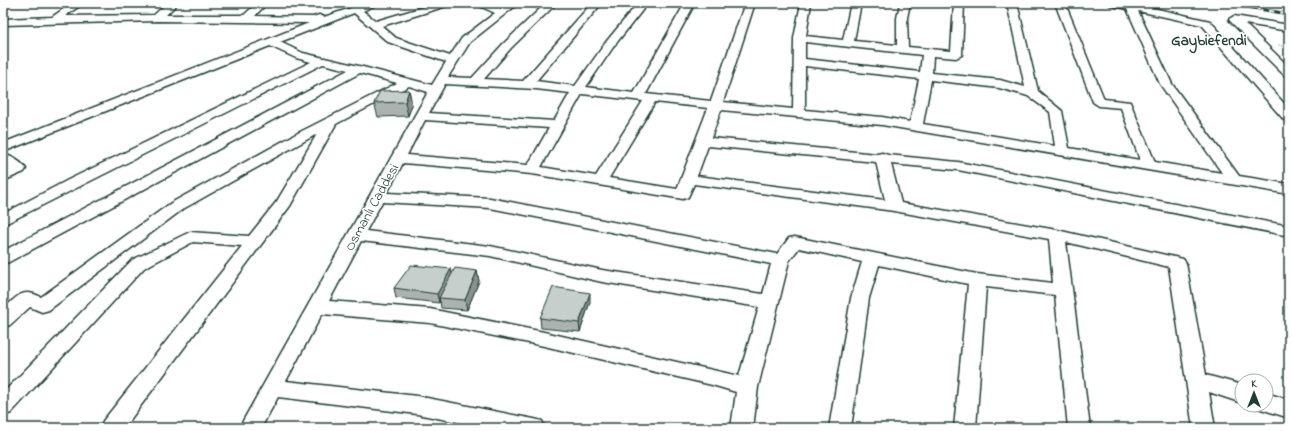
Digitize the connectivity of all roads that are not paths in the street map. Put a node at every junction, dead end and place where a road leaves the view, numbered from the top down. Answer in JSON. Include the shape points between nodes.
{"nodes":[{"id":1,"x":80,"y":3,"type":"edge"},
{"id":2,"x":173,"y":3,"type":"edge"},
{"id":3,"x":262,"y":3,"type":"edge"},
{"id":4,"x":370,"y":3,"type":"edge"},
{"id":5,"x":375,"y":3,"type":"edge"},
{"id":6,"x":447,"y":3,"type":"edge"},
{"id":7,"x":478,"y":3,"type":"edge"},
{"id":8,"x":552,"y":3,"type":"edge"},
{"id":9,"x":597,"y":3,"type":"edge"},
{"id":10,"x":643,"y":3,"type":"edge"},
{"id":11,"x":690,"y":3,"type":"edge"},
{"id":12,"x":750,"y":3,"type":"edge"},
{"id":13,"x":806,"y":3,"type":"edge"},
{"id":14,"x":856,"y":3,"type":"edge"},
{"id":15,"x":905,"y":3,"type":"edge"},
{"id":16,"x":959,"y":3,"type":"edge"},
{"id":17,"x":1012,"y":3,"type":"edge"},
{"id":18,"x":1060,"y":3,"type":"edge"},
{"id":19,"x":1113,"y":3,"type":"edge"},
{"id":20,"x":1131,"y":6,"type":"junction"},
{"id":21,"x":508,"y":8,"type":"edge"},
{"id":22,"x":356,"y":10,"type":"junction"},
{"id":23,"x":156,"y":18,"type":"junction"},
{"id":24,"x":247,"y":18,"type":"junction"},
{"id":25,"x":54,"y":19,"type":"junction"},
{"id":26,"x":3,"y":22,"type":"edge"},
{"id":27,"x":375,"y":25,"type":"junction"},
{"id":28,"x":1289,"y":28,"type":"edge"},
{"id":29,"x":799,"y":38,"type":"junction"},
{"id":30,"x":271,"y":42,"type":"junction"},
{"id":31,"x":848,"y":43,"type":"junction"},
{"id":32,"x":903,"y":49,"type":"junction"},
{"id":33,"x":928,"y":52,"type":"junction"},
{"id":34,"x":453,"y":60,"type":"junction"},
{"id":35,"x":321,"y":61,"type":"junction"},
{"id":36,"x":799,"y":62,"type":"junction"},
{"id":37,"x":359,"y":69,"type":"junction"},
{"id":38,"x":1289,"y":74,"type":"edge"},
{"id":39,"x":926,"y":75,"type":"junction"},
{"id":40,"x":408,"y":82,"type":"junction"},
{"id":41,"x":475,"y":82,"type":"junction"},
{"id":42,"x":528,"y":84,"type":"junction"},
{"id":43,"x":438,"y":85,"type":"junction"},
{"id":44,"x":578,"y":90,"type":"junction"},
{"id":45,"x":1032,"y":93,"type":"junction"},
{"id":46,"x":645,"y":97,"type":"junction"},
{"id":47,"x":716,"y":105,"type":"junction"},
{"id":48,"x":799,"y":113,"type":"junction"},
{"id":49,"x":421,"y":116,"type":"junction"},
{"id":50,"x":1289,"y":117,"type":"edge"},
{"id":51,"x":330,"y":123,"type":"junction"},
{"id":52,"x":559,"y":125,"type":"junction"},
{"id":53,"x":916,"y":126,"type":"junction"},
{"id":54,"x":702,"y":141,"type":"junction"},
{"id":55,"x":3,"y":148,"type":"edge"},
{"id":56,"x":1063,"y":151,"type":"junction"},
{"id":57,"x":882,"y":157,"type":"junction"},
{"id":58,"x":3,"y":158,"type":"edge"},
{"id":59,"x":398,"y":158,"type":"junction"},
{"id":60,"x":1148,"y":165,"type":"junction"},
{"id":61,"x":532,"y":170,"type":"junction"},
{"id":62,"x":3,"y":177,"type":"edge"},
{"id":63,"x":688,"y":179,"type":"junction"},
{"id":64,"x":1234,"y":180,"type":"junction"},
{"id":65,"x":600,"y":181,"type":"junction"},
{"id":66,"x":1289,"y":189,"type":"edge"},
{"id":67,"x":377,"y":197,"type":"junction"},
{"id":68,"x":894,"y":206,"type":"junction"},
{"id":69,"x":3,"y":220,"type":"edge"},
{"id":70,"x":1289,"y":231,"type":"edge"},
{"id":71,"x":356,"y":235,"type":"junction"},
{"id":72,"x":1057,"y":235,"type":"junction"},
{"id":73,"x":254,"y":242,"type":"junction"},
{"id":74,"x":3,"y":258,"type":"edge"},
{"id":75,"x":872,"y":258,"type":"junction"},
{"id":76,"x":781,"y":260,"type":"junction"},
{"id":77,"x":977,"y":280,"type":"junction"},
{"id":78,"x":1064,"y":290,"type":"junction"},
{"id":79,"x":770,"y":302,"type":"junction"},
{"id":80,"x":316,"y":307,"type":"junction"},
{"id":81,"x":3,"y":320,"type":"edge"},
{"id":82,"x":1196,"y":380,"type":"junction"},
{"id":83,"x":747,"y":387,"type":"junction"},
{"id":84,"x":272,"y":388,"type":"junction"},
{"id":85,"x":1234,"y":392,"type":"edge"},
{"id":86,"x":5,"y":401,"type":"edge"},
{"id":87,"x":1274,"y":404,"type":"edge"},
{"id":88,"x":1289,"y":409,"type":"edge"},
{"id":89,"x":111,"y":428,"type":"edge"},
{"id":90,"x":250,"y":428,"type":"edge"},
{"id":91,"x":534,"y":428,"type":"edge"},
{"id":92,"x":742,"y":428,"type":"edge"},
{"id":93,"x":840,"y":428,"type":"edge"},
{"id":94,"x":965,"y":428,"type":"edge"},
{"id":95,"x":1079,"y":428,"type":"edge"},
{"id":96,"x":1204,"y":428,"type":"edge"}],
"edges":[{"from":1,"to":25,"type":"street"},
{"from":2,"to":23,"type":"street"},
{"from":3,"to":24,"type":"street"},
{"from":4,"to":24,"type":"street","via":[[314,20]]},
{"from":5,"to":22,"type":"street"},
{"from":6,"to":27,"type":"street"},
{"from":7,"to":21,"type":"street"},
{"from":8,"to":41,"type":"street","via":[[507,46]]},
{"from":9,"to":42,"type":"street"},
{"from":10,"to":44,"type":"street"},
{"from":11,"to":46,"type":"street"},
{"from":12,"to":47,"type":"street"},
{"from":13,"to":29,"type":"street"},
{"from":14,"to":31,"type":"street"},
{"from":15,"to":32,"type":"street","via":[[902,18]]},
{"from":16,"to":33,"type":"street","via":[[956,55]]},
{"from":17,"to":45,"type":"street"},
{"from":18,"to":60,"type":"street","via":[[1099,102],[1126,105]]},
{"from":19,"to":20,"type":"street"},
{"from":20,"to":50,"type":"street","via":[[1206,23]]},
{"from":20,"to":64,"type":"street","via":[[1166,84]]},
{"from":21,"to":34,"type":"street","name":"Osmanlı Caddesi","via":[[466,40]]},
{"from":22,"to":27,"type":"street"},
{"from":22,"to":30,"type":"street"},
{"from":23,"to":24,"type":"street"},
{"from":23,"to":25,"type":"street"},
{"from":25,"to":26,"type":"street"},
{"from":27,"to":34,"type":"street","via":[[392,40]]},
{"from":28,"to":38,"type":"street","via":[[1234,19]]},
{"from":29,"to":31,"type":"street"},
{"from":29,"to":36,"type":"street"},
{"from":30,"to":35,"type":"street","via":[[300,56]]},
{"from":30,"to":55,"type":"street"},
{"from":31,"to":32,"type":"street"},
{"from":32,"to":33,"type":"street"},
{"from":33,"to":39,"type":"street"},
{"from":34,"to":43,"type":"street","name":"Osmanlı Caddesi"},
{"from":35,"to":37,"type":"street"},
{"from":35,"to":69,"type":"street"},
{"from":36,"to":39,"type":"street"},
{"from":36,"to":48,"type":"street"},
{"from":37,"to":40,"type":"street"},
{"from":37,"to":74,"type":"street"},
{"from":39,"to":45,"type":"street","via":[[1000,84]]},
{"from":39,"to":53,"type":"street"},
{"from":40,"to":43,"type":"street"},
{"from":40,"to":51,"type":"street"},
{"from":41,"to":42,"type":"street"},
{"from":41,"to":43,"type":"street"},
{"from":42,"to":44,"type":"street"},
{"from":43,"to":49,"type":"street","name":"Osmanlı Caddesi"},
{"from":44,"to":46,"type":"street"},
{"from":44,"to":52,"type":"street"},
{"from":45,"to":56,"type":"street","via":[[1056,111]]},
{"from":46,"to":47,"type":"street"},
{"from":46,"to":65,"type":"street"},
{"from":47,"to":48,"type":"street"},
{"from":47,"to":54,"type":"street"},
{"from":48,"to":53,"type":"street"},
{"from":49,"to":52,"type":"street"},
{"from":49,"to":59,"type":"street","name":"Osmanlı Caddesi"},
{"from":51,"to":73,"type":"street","via":[[284,203]]},
{"from":51,"to":81,"type":"street","via":[[177,206],[42,305],[28,298]]},
{"from":52,"to":61,"type":"street"},
{"from":53,"to":56,"type":"street"},
{"from":54,"to":57,"type":"street"},
{"from":54,"to":63,"type":"street"},
{"from":56,"to":60,"type":"street"},
{"from":57,"to":68,"type":"street"},
{"from":57,"to":70,"type":"street","via":[[958,166]]},
{"from":58,"to":62,"type":"street","via":[[19,169]]},
{"from":59,"to":61,"type":"street"},
{"from":59,"to":67,"type":"street","name":"Osmanlı Caddesi"},
{"from":60,"to":64,"type":"street"},
{"from":61,"to":65,"type":"street"},
{"from":63,"to":65,"type":"street","via":[[683,194]]},
{"from":63,"to":68,"type":"street"},
{"from":64,"to":66,"type":"street"},
{"from":67,"to":71,"type":"street","name":"Osmanlı Caddesi"},
{"from":67,"to":76,"type":"street","via":[[490,203]]},
{"from":68,"to":72,"type":"street"},
{"from":71,"to":79,"type":"street","via":[[490,251],[602,276]]},
{"from":71,"to":80,"type":"street","name":"Osmanlı Caddesi"},
{"from":72,"to":78,"type":"street"},
{"from":72,"to":82,"type":"street","via":[[1177,263]]},
{"from":73,"to":86,"type":"street","via":[[190,238],[138,264]]},
{"from":73,"to":89,"type":"street"},
{"from":75,"to":76,"type":"street","via":[[796,242]]},
{"from":75,"to":77,"type":"street"},
{"from":75,"to":93,"type":"street","via":[[860,298]]},
{"from":76,"to":79,"type":"street"},
{"from":77,"to":78,"type":"street"},
{"from":77,"to":94,"type":"street"},
{"from":78,"to":95,"type":"street"},
{"from":79,"to":83,"type":"street"},
{"from":80,"to":83,"type":"street","via":[[430,316],[712,376]]},
{"from":80,"to":84,"type":"street","name":"Osmanlı Caddesi"},
{"from":82,"to":85,"type":"street"},
{"from":82,"to":96,"type":"street"},
{"from":83,"to":92,"type":"street"},
{"from":84,"to":90,"type":"street","name":"Osmanlı Caddesi"},
{"from":84,"to":91,"type":"street","via":[[417,405]]},
{"from":87,"to":88,"type":"street"}]}
